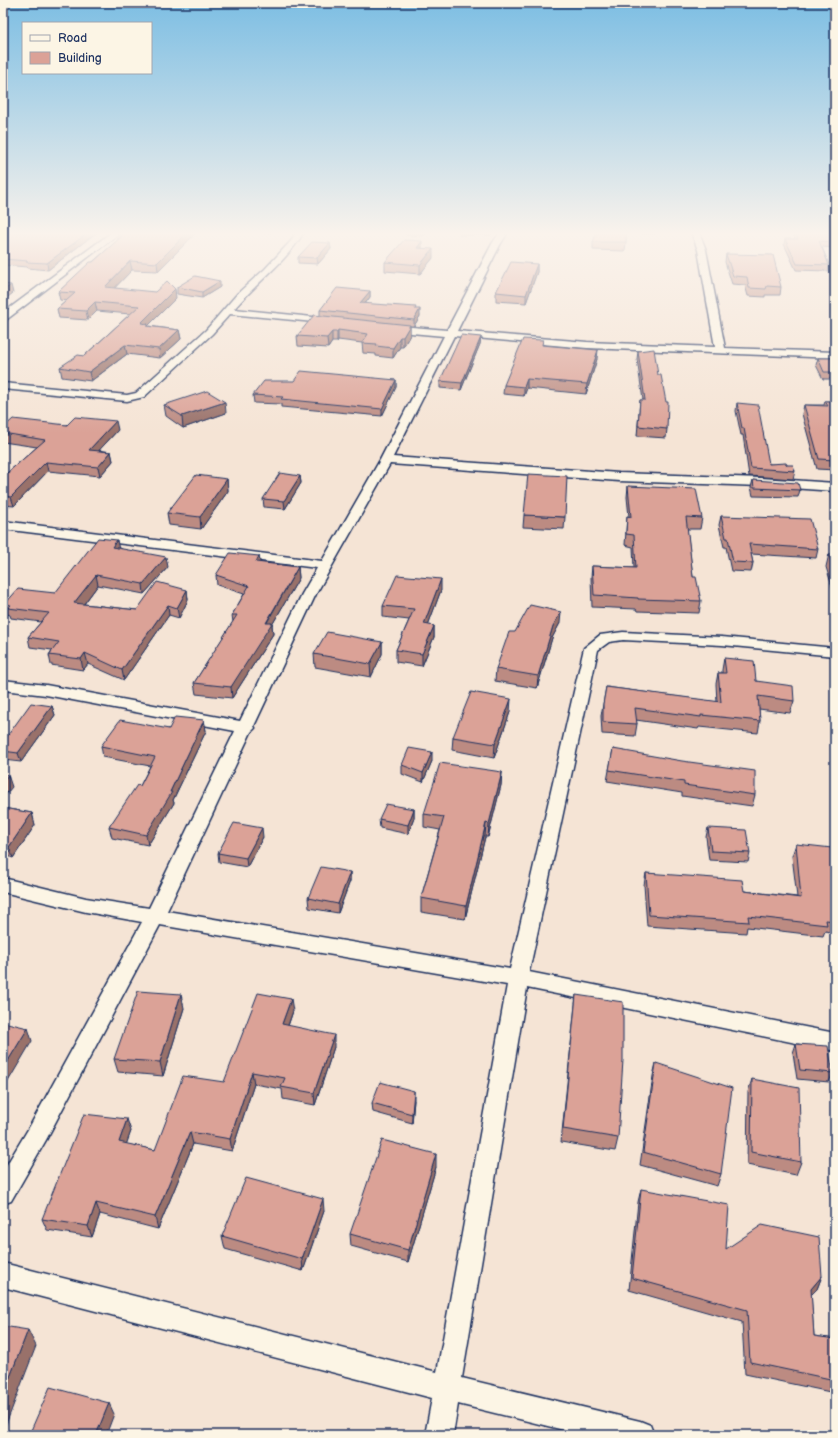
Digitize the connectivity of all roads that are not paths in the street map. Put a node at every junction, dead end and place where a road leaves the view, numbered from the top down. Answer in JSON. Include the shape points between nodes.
{"nodes":[{"id":1,"x":28,"y":299,"type":"edge"},
{"id":2,"x":238,"y":299,"type":"edge"},
{"id":3,"x":468,"y":299,"type":"edge"},
{"id":4,"x":711,"y":299,"type":"edge"},
{"id":5,"x":228,"y":311,"type":"junction"},
{"id":6,"x":3,"y":318,"type":"edge"},
{"id":7,"x":344,"y":323,"type":"edge"},
{"id":8,"x":382,"y":327,"type":"edge"},
{"id":9,"x":450,"y":334,"type":"junction"},
{"id":10,"x":721,"y":351,"type":"junction"},
{"id":11,"x":835,"y":355,"type":"edge"},
{"id":12,"x":3,"y":386,"type":"edge"},
{"id":13,"x":386,"y":460,"type":"junction"},
{"id":14,"x":835,"y":487,"type":"edge"},
{"id":15,"x":3,"y":526,"type":"edge"},
{"id":16,"x":325,"y":565,"type":"junction"},
{"id":17,"x":835,"y":652,"type":"edge"},
{"id":18,"x":3,"y":685,"type":"edge"},
{"id":19,"x":246,"y":728,"type":"junction"},
{"id":20,"x":3,"y":885,"type":"edge"},
{"id":21,"x":156,"y":916,"type":"junction"},
{"id":22,"x":518,"y":979,"type":"junction"},
{"id":23,"x":835,"y":1042,"type":"edge"},
{"id":24,"x":3,"y":1193,"type":"edge"},
{"id":25,"x":3,"y":1274,"type":"edge"},
{"id":26,"x":447,"y":1388,"type":"junction"},
{"id":27,"x":439,"y":1435,"type":"edge"},
{"id":28,"x":640,"y":1435,"type":"edge"}],
"edges":[{"from":1,"to":6,"type":"street"},
{"from":2,"to":5,"type":"street"},
{"from":3,"to":9,"type":"street"},
{"from":4,"to":10,"type":"street"},
{"from":5,"to":7,"type":"street"},
{"from":5,"to":12,"type":"street","via":[[209,332],[135,398]]},
{"from":8,"to":9,"type":"street"},
{"from":9,"to":10,"type":"street","via":[[587,345]]},
{"from":9,"to":13,"type":"street"},
{"from":10,"to":11,"type":"street"},
{"from":13,"to":14,"type":"street","via":[[619,477]]},
{"from":13,"to":16,"type":"street"},
{"from":15,"to":16,"type":"street"},
{"from":16,"to":19,"type":"street"},
{"from":17,"to":22,"type":"street","via":[[722,641],[623,636],[604,638],[591,648]]},
{"from":18,"to":19,"type":"street","via":[[46,690]]},
{"from":19,"to":21,"type":"street"},
{"from":20,"to":21,"type":"street","via":[[86,904]]},
{"from":21,"to":22,"type":"street"},
{"from":21,"to":24,"type":"street"},
{"from":22,"to":23,"type":"street"},
{"from":22,"to":26,"type":"street"},
{"from":25,"to":26,"type":"street"},
{"from":26,"to":27,"type":"street"},
{"from":26,"to":28,"type":"street"}]}
